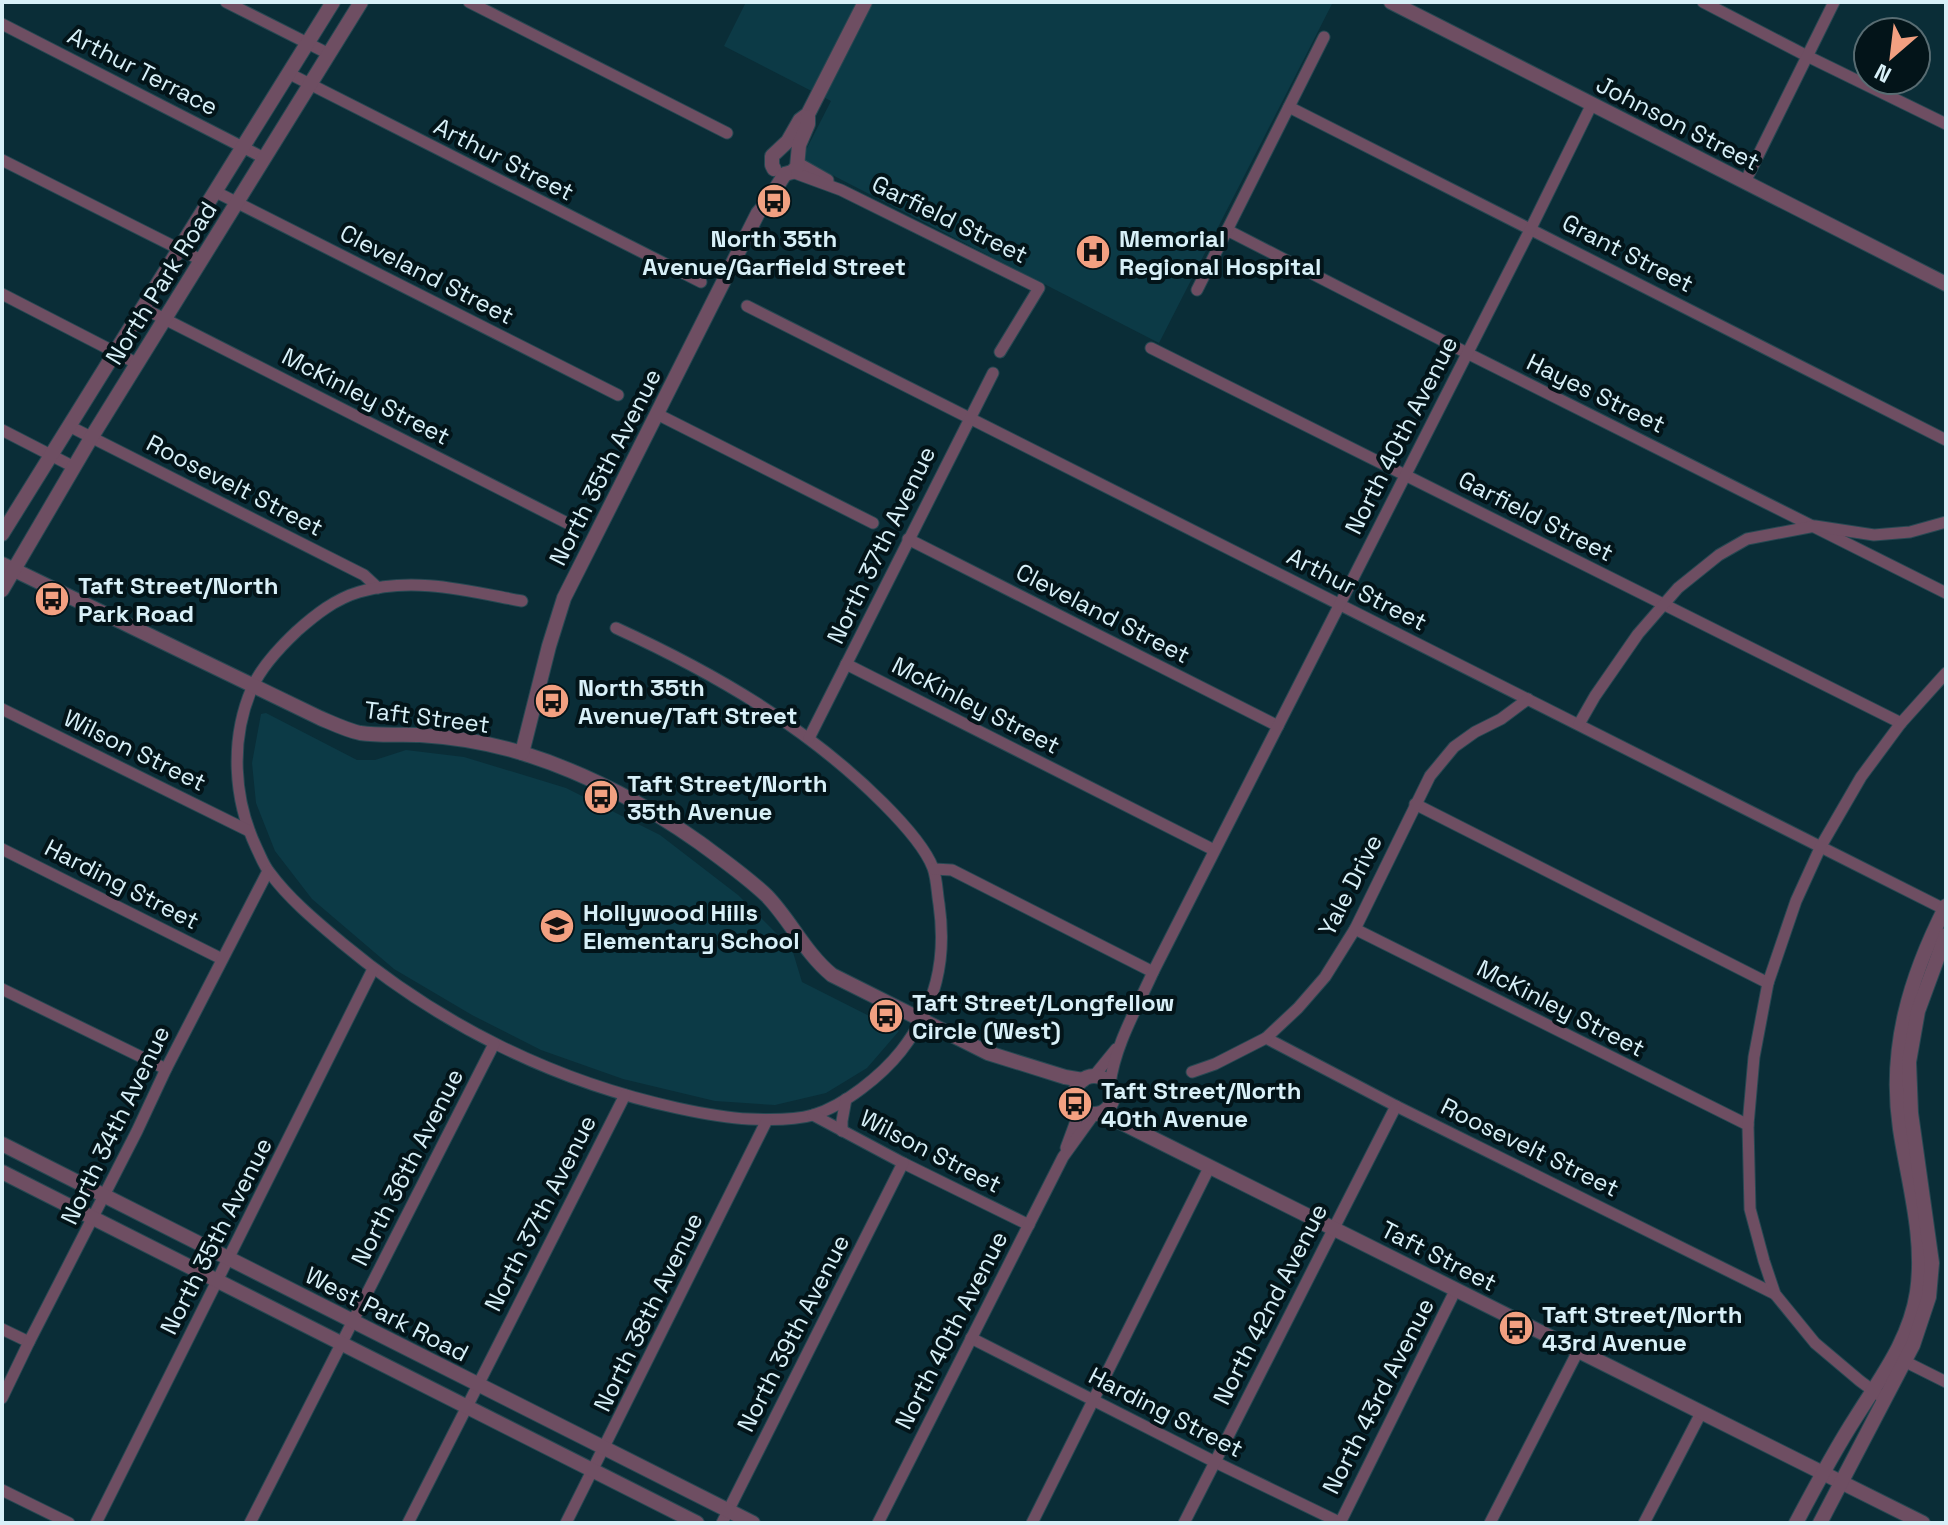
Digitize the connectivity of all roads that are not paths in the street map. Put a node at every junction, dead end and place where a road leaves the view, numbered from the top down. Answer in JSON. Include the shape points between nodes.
{"nodes":[{"id":1,"x":226,"y":2,"type":"edge"},
{"id":2,"x":333,"y":2,"type":"edge"},
{"id":3,"x":361,"y":2,"type":"edge"},
{"id":4,"x":469,"y":2,"type":"edge"},
{"id":5,"x":865,"y":2,"type":"edge"},
{"id":6,"x":1391,"y":2,"type":"edge"},
{"id":7,"x":1703,"y":2,"type":"edge"},
{"id":8,"x":1834,"y":2,"type":"edge"},
{"id":9,"x":2,"y":24,"type":"edge"},
{"id":10,"x":1324,"y":37,"type":"dead end"},
{"id":11,"x":307,"y":43,"type":"junction"},
{"id":12,"x":329,"y":54,"type":"junction"},
{"id":13,"x":1807,"y":56,"type":"junction"},
{"id":14,"x":288,"y":73,"type":"junction"},
{"id":15,"x":310,"y":85,"type":"junction"},
{"id":16,"x":1592,"y":104,"type":"junction"},
{"id":17,"x":1289,"y":107,"type":"junction"},
{"id":18,"x":808,"y":114,"type":"junction"},
{"id":19,"x":1946,"y":124,"type":"edge"},
{"id":20,"x":727,"y":133,"type":"dead end"},
{"id":21,"x":243,"y":147,"type":"junction"},
{"id":22,"x":782,"y":147,"type":"junction"},
{"id":23,"x":264,"y":158,"type":"junction"},
{"id":24,"x":2,"y":160,"type":"edge"},
{"id":25,"x":789,"y":167,"type":"junction"},
{"id":26,"x":1745,"y":182,"type":"junction"},
{"id":27,"x":216,"y":192,"type":"junction"},
{"id":28,"x":236,"y":203,"type":"junction"},
{"id":29,"x":1531,"y":228,"type":"junction"},
{"id":30,"x":1227,"y":230,"type":"junction"},
{"id":31,"x":180,"y":249,"type":"junction"},
{"id":32,"x":201,"y":260,"type":"junction"},
{"id":33,"x":701,"y":282,"type":"dead end"},
{"id":34,"x":1946,"y":284,"type":"edge"},
{"id":35,"x":1197,"y":290,"type":"dead end"},
{"id":36,"x":2,"y":294,"type":"edge"},
{"id":37,"x":747,"y":306,"type":"dead end"},
{"id":38,"x":143,"y":308,"type":"junction"},
{"id":39,"x":165,"y":320,"type":"junction"},
{"id":40,"x":1151,"y":348,"type":"dead end"},
{"id":41,"x":115,"y":352,"type":"junction"},
{"id":42,"x":1000,"y":352,"type":"dead end"},
{"id":43,"x":1467,"y":353,"type":"junction"},
{"id":44,"x":138,"y":364,"type":"junction"},
{"id":45,"x":993,"y":373,"type":"dead end"},
{"id":46,"x":618,"y":395,"type":"dead end"},
{"id":47,"x":657,"y":414,"type":"junction"},
{"id":48,"x":969,"y":418,"type":"junction"},
{"id":49,"x":69,"y":426,"type":"junction"},
{"id":50,"x":2,"y":430,"type":"edge"},
{"id":51,"x":91,"y":438,"type":"junction"},
{"id":52,"x":1946,"y":440,"type":"edge"},
{"id":53,"x":52,"y":455,"type":"junction"},
{"id":54,"x":74,"y":467,"type":"junction"},
{"id":55,"x":1406,"y":475,"type":"junction"},
{"id":56,"x":1946,"y":522,"type":"edge"},
{"id":57,"x":873,"y":523,"type":"dead end"},
{"id":58,"x":569,"y":524,"type":"dead end"},
{"id":59,"x":1815,"y":526,"type":"junction"},
{"id":60,"x":2,"y":534,"type":"edge"},
{"id":61,"x":908,"y":539,"type":"junction"},
{"id":62,"x":8,"y":566,"type":"edge"},
{"id":63,"x":378,"y":588,"type":"junction"},
{"id":64,"x":2,"y":590,"type":"edge"},
{"id":65,"x":1946,"y":593,"type":"edge"},
{"id":66,"x":522,"y":601,"type":"dead end"},
{"id":67,"x":1339,"y":605,"type":"junction"},
{"id":68,"x":1664,"y":605,"type":"junction"},
{"id":69,"x":616,"y":628,"type":"dead end"},
{"id":70,"x":846,"y":664,"type":"junction"},
{"id":71,"x":1946,"y":673,"type":"edge"},
{"id":72,"x":253,"y":685,"type":"junction"},
{"id":73,"x":1528,"y":699,"type":"junction"},
{"id":74,"x":2,"y":709,"type":"edge"},
{"id":75,"x":1901,"y":723,"type":"junction"},
{"id":76,"x":1579,"y":724,"type":"junction"},
{"id":77,"x":1278,"y":726,"type":"junction"},
{"id":78,"x":809,"y":738,"type":"junction"},
{"id":79,"x":522,"y":753,"type":"junction"},
{"id":80,"x":1415,"y":804,"type":"junction"},
{"id":81,"x":249,"y":831,"type":"junction"},
{"id":82,"x":1821,"y":846,"type":"junction"},
{"id":83,"x":2,"y":849,"type":"edge"},
{"id":84,"x":1214,"y":850,"type":"junction"},
{"id":85,"x":934,"y":869,"type":"junction"},
{"id":86,"x":268,"y":871,"type":"junction"},
{"id":87,"x":1945,"y":909,"type":"edge"},
{"id":88,"x":1355,"y":929,"type":"junction"},
{"id":89,"x":1946,"y":935,"type":"edge"},
{"id":90,"x":222,"y":959,"type":"junction"},
{"id":91,"x":373,"y":969,"type":"junction"},
{"id":92,"x":1153,"y":972,"type":"junction"},
{"id":93,"x":1768,"y":983,"type":"junction"},
{"id":94,"x":2,"y":989,"type":"edge"},
{"id":95,"x":922,"y":1021,"type":"junction"},
{"id":96,"x":1266,"y":1038,"type":"junction"},
{"id":97,"x":1121,"y":1043,"type":"junction"},
{"id":98,"x":494,"y":1044,"type":"junction"},
{"id":99,"x":1024,"y":1066,"type":"junction"},
{"id":100,"x":166,"y":1069,"type":"junction"},
{"id":101,"x":1192,"y":1072,"type":"dead end"},
{"id":102,"x":1088,"y":1078,"type":"junction"},
{"id":103,"x":1111,"y":1092,"type":"junction"},
{"id":104,"x":625,"y":1095,"type":"junction"},
{"id":105,"x":846,"y":1099,"type":"junction"},
{"id":106,"x":1077,"y":1101,"type":"junction"},
{"id":107,"x":1396,"y":1106,"type":"junction"},
{"id":108,"x":1098,"y":1113,"type":"junction"},
{"id":109,"x":813,"y":1115,"type":"junction"},
{"id":110,"x":767,"y":1120,"type":"junction"},
{"id":111,"x":1748,"y":1125,"type":"junction"},
{"id":112,"x":842,"y":1131,"type":"junction"},
{"id":113,"x":1150,"y":1136,"type":"junction"},
{"id":114,"x":2,"y":1144,"type":"edge"},
{"id":115,"x":1063,"y":1157,"type":"junction"},
{"id":116,"x":903,"y":1163,"type":"junction"},
{"id":117,"x":1210,"y":1166,"type":"junction"},
{"id":118,"x":2,"y":1172,"type":"edge"},
{"id":119,"x":104,"y":1196,"type":"junction"},
{"id":120,"x":93,"y":1218,"type":"junction"},
{"id":121,"x":1029,"y":1225,"type":"junction"},
{"id":122,"x":1333,"y":1228,"type":"junction"},
{"id":123,"x":229,"y":1259,"type":"junction"},
{"id":124,"x":1933,"y":1274,"type":"edge"},
{"id":125,"x":218,"y":1281,"type":"junction"},
{"id":126,"x":1456,"y":1289,"type":"junction"},
{"id":127,"x":1775,"y":1294,"type":"junction"},
{"id":128,"x":354,"y":1322,"type":"junction"},
{"id":129,"x":2,"y":1329,"type":"edge"},
{"id":130,"x":971,"y":1338,"type":"junction"},
{"id":131,"x":29,"y":1342,"type":"junction"},
{"id":132,"x":342,"y":1344,"type":"junction"},
{"id":133,"x":1578,"y":1351,"type":"junction"},
{"id":134,"x":1900,"y":1359,"type":"junction"},
{"id":135,"x":1946,"y":1382,"type":"edge"},
{"id":136,"x":478,"y":1384,"type":"junction"},
{"id":137,"x":1879,"y":1395,"type":"junction"},
{"id":138,"x":2,"y":1398,"type":"edge"},
{"id":139,"x":1093,"y":1399,"type":"junction"},
{"id":140,"x":467,"y":1407,"type":"junction"},
{"id":141,"x":1701,"y":1413,"type":"junction"},
{"id":142,"x":605,"y":1447,"type":"junction"},
{"id":143,"x":1215,"y":1462,"type":"junction"},
{"id":144,"x":593,"y":1470,"type":"junction"},
{"id":145,"x":1823,"y":1472,"type":"junction"},
{"id":146,"x":1842,"y":1482,"type":"junction"},
{"id":147,"x":2,"y":1490,"type":"edge"},
{"id":148,"x":725,"y":1517,"type":"edge"},
{"id":149,"x":69,"y":1523,"type":"edge"},
{"id":150,"x":96,"y":1523,"type":"edge"},
{"id":151,"x":250,"y":1523,"type":"edge"},
{"id":152,"x":408,"y":1523,"type":"edge"},
{"id":153,"x":566,"y":1523,"type":"edge"},
{"id":154,"x":697,"y":1523,"type":"edge"},
{"id":155,"x":753,"y":1523,"type":"edge"},
{"id":156,"x":878,"y":1523,"type":"edge"},
{"id":157,"x":1032,"y":1523,"type":"edge"},
{"id":158,"x":1184,"y":1523,"type":"edge"},
{"id":159,"x":1340,"y":1523,"type":"edge"},
{"id":160,"x":1490,"y":1523,"type":"edge"},
{"id":161,"x":1644,"y":1523,"type":"edge"},
{"id":162,"x":1796,"y":1523,"type":"edge"},
{"id":163,"x":1820,"y":1523,"type":"edge"},
{"id":164,"x":1923,"y":1523,"type":"edge"}],
"edges":[{"from":1,"to":11,"type":"street"},
{"from":2,"to":11,"type":"street","name":"North Park Road"},
{"from":3,"to":12,"type":"street","name":"North Park Road"},
{"from":4,"to":20,"type":"street"},
{"from":5,"to":18,"type":"street","name":"North 35th Avenue"},
{"from":6,"to":16,"type":"street","name":"Johnson Street"},
{"from":7,"to":13,"type":"street"},
{"from":8,"to":13,"type":"street"},
{"from":9,"to":21,"type":"street","name":"Arthur Terrace"},
{"from":10,"to":17,"type":"street"},
{"from":11,"to":12,"type":"street"},
{"from":11,"to":14,"type":"street","name":"North Park Road"},
{"from":12,"to":15,"type":"street","name":"North Park Road"},
{"from":13,"to":19,"type":"street"},
{"from":13,"to":26,"type":"street"},
{"from":14,"to":15,"type":"street","name":"Arthur Street"},
{"from":14,"to":21,"type":"street","name":"North Park Road"},
{"from":15,"to":23,"type":"street","name":"North Park Road"},
{"from":15,"to":33,"type":"street","name":"Arthur Street"},
{"from":16,"to":26,"type":"street","name":"Johnson Street"},
{"from":16,"to":29,"type":"street","name":"North 40th Avenue"},
{"from":17,"to":29,"type":"street","name":"Grant Street"},
{"from":17,"to":30,"type":"street"},
{"from":18,"to":22,"type":"street","name":"North 35th Avenue"},
{"from":18,"to":25,"type":"street","name":"North 35th Avenue"},
{"from":21,"to":23,"type":"street","name":"Arthur Terrace"},
{"from":21,"to":27,"type":"street","name":"North Park Road"},
{"from":22,"to":25,"type":"street","via":[[791,149]]},
{"from":22,"to":25,"type":"street","name":"North 35th Avenue","via":[[774,152],[772,165]]},
{"from":23,"to":28,"type":"street","name":"North Park Road"},
{"from":24,"to":31,"type":"street"},
{"from":25,"to":42,"type":"street","name":"Garfield Street","via":[[1039,288]]},
{"from":25,"to":47,"type":"street","name":"North 35th Avenue","via":[[758,213]]},
{"from":26,"to":34,"type":"street","name":"Johnson Street"},
{"from":27,"to":28,"type":"street","name":"Cleveland Street"},
{"from":27,"to":31,"type":"street","name":"North Park Road"},
{"from":28,"to":32,"type":"street","name":"North Park Road"},
{"from":28,"to":46,"type":"street","name":"Cleveland Street"},
{"from":29,"to":43,"type":"street","name":"North 40th Avenue"},
{"from":29,"to":52,"type":"street","name":"Grant Street"},
{"from":30,"to":35,"type":"street"},
{"from":30,"to":43,"type":"street","name":"Hayes Street"},
{"from":31,"to":32,"type":"street"},
{"from":31,"to":38,"type":"street","name":"North Park Road"},
{"from":32,"to":39,"type":"street","name":"North Park Road"},
{"from":36,"to":41,"type":"street"},
{"from":37,"to":48,"type":"street","name":"Arthur Street"},
{"from":38,"to":39,"type":"street","name":"McKinley Street"},
{"from":38,"to":41,"type":"street","name":"North Park Road"},
{"from":39,"to":44,"type":"street","name":"North Park Road"},
{"from":39,"to":58,"type":"street","name":"McKinley Street"},
{"from":40,"to":55,"type":"street","name":"Garfield Street"},
{"from":41,"to":44,"type":"street"},
{"from":41,"to":49,"type":"street","name":"North Park Road"},
{"from":43,"to":55,"type":"street","name":"North 40th Avenue"},
{"from":43,"to":59,"type":"street","name":"Hayes Street"},
{"from":44,"to":51,"type":"street","name":"North Park Road"},
{"from":45,"to":48,"type":"street","name":"North 37th Avenue"},
{"from":47,"to":57,"type":"street"},
{"from":47,"to":79,"type":"street","name":"North 35th Avenue","via":[[564,598]]},
{"from":48,"to":61,"type":"street","name":"North 37th Avenue"},
{"from":48,"to":67,"type":"street","name":"Arthur Street"},
{"from":49,"to":51,"type":"street","name":"Roosevelt Street"},
{"from":49,"to":53,"type":"street","name":"North Park Road"},
{"from":50,"to":53,"type":"street"},
{"from":51,"to":54,"type":"street","name":"North Park Road"},
{"from":51,"to":63,"type":"street","name":"Roosevelt Street","via":[[364,575]]},
{"from":53,"to":54,"type":"street"},
{"from":53,"to":60,"type":"street","name":"North Park Road"},
{"from":54,"to":62,"type":"street","name":"North Park Road"},
{"from":55,"to":67,"type":"street","name":"North 40th Avenue"},
{"from":55,"to":68,"type":"street","name":"Garfield Street"},
{"from":56,"to":59,"type":"street","via":[[1874,535]]},
{"from":59,"to":65,"type":"street","name":"Hayes Street"},
{"from":59,"to":68,"type":"street","via":[[1747,539],[1696,573]]},
{"from":61,"to":70,"type":"street","name":"North 37th Avenue"},
{"from":61,"to":77,"type":"street","name":"Cleveland Street"},
{"from":62,"to":64,"type":"street","name":"North Park Road"},
{"from":62,"to":72,"type":"street","name":"Taft Street"},
{"from":63,"to":66,"type":"street","via":[[416,584]]},
{"from":63,"to":72,"type":"street","via":[[329,606],[306,623],[279,648]]},
{"from":67,"to":73,"type":"street","name":"Arthur Street"},
{"from":67,"to":77,"type":"street","name":"North 40th Avenue"},
{"from":68,"to":75,"type":"street","name":"Garfield Street"},
{"from":68,"to":76,"type":"street","via":[[1638,634]]},
{"from":69,"to":78,"type":"street","via":[[727,683]]},
{"from":70,"to":78,"type":"street","name":"North 37th Avenue"},
{"from":70,"to":84,"type":"street","name":"McKinley Street"},
{"from":71,"to":75,"type":"street"},
{"from":72,"to":79,"type":"street","name":"Taft Street","via":[[357,732],[456,738]]},
{"from":72,"to":81,"type":"street","via":[[237,752],[237,780]]},
{"from":73,"to":76,"type":"street","name":"Arthur Street"},
{"from":73,"to":80,"type":"street","name":"Yale Drive","via":[[1454,747]]},
{"from":74,"to":81,"type":"street","name":"Wilson Street"},
{"from":75,"to":82,"type":"street","via":[[1861,777]]},
{"from":76,"to":82,"type":"street","name":"Arthur Street"},
{"from":77,"to":84,"type":"street","name":"North 40th Avenue"},
{"from":78,"to":85,"type":"street","via":[[898,818]]},
{"from":79,"to":95,"type":"street","name":"Taft Street","via":[[598,782],[671,823],[764,893],[819,965]]},
{"from":80,"to":88,"type":"street","name":"Yale Drive"},
{"from":80,"to":93,"type":"street"},
{"from":81,"to":86,"type":"street"},
{"from":82,"to":87,"type":"street","name":"Arthur Street"},
{"from":82,"to":93,"type":"street"},
{"from":83,"to":90,"type":"street","name":"Harding Street"},
{"from":84,"to":92,"type":"street","name":"North 40th Avenue"},
{"from":85,"to":92,"type":"street","via":[[952,870]]},
{"from":85,"to":95,"type":"street","via":[[943,931],[940,966]]},
{"from":86,"to":90,"type":"street","name":"North 34th Avenue"},
{"from":86,"to":91,"type":"street"},
{"from":87,"to":124,"type":"street","via":[[1905,1011],[1896,1060],[1898,1111],[1916,1229]]},
{"from":88,"to":96,"type":"street","name":"Yale Drive","via":[[1325,977]]},
{"from":88,"to":111,"type":"street","name":"McKinley Street"},
{"from":89,"to":124,"type":"street","via":[[1918,1011],[1909,1062]]},
{"from":90,"to":100,"type":"street","name":"North 34th Avenue"},
{"from":91,"to":98,"type":"street"},
{"from":91,"to":123,"type":"street","name":"North 35th Avenue"},
{"from":92,"to":97,"type":"street","name":"North 40th Avenue"},
{"from":93,"to":111,"type":"street"},
{"from":94,"to":100,"type":"street"},
{"from":95,"to":99,"type":"street","name":"Taft Street"},
{"from":95,"to":105,"type":"street","via":[[892,1062]]},
{"from":96,"to":101,"type":"street","name":"Yale Drive"},
{"from":96,"to":107,"type":"street","name":"Roosevelt Street"},
{"from":97,"to":102,"type":"street","name":"North 40th Avenue"},
{"from":97,"to":103,"type":"street","name":"North 40th Avenue"},
{"from":98,"to":104,"type":"street"},
{"from":98,"to":128,"type":"street","name":"North 36th Avenue"},
{"from":99,"to":102,"type":"street","name":"Taft Street"},
{"from":99,"to":106,"type":"street","name":"Taft Street","via":[[1061,1085]]},
{"from":100,"to":119,"type":"street","name":"North 34th Avenue"},
{"from":102,"to":103,"type":"street","via":[[1102,1078]]},
{"from":102,"to":106,"type":"street","via":[[1077,1087]]},
{"from":103,"to":108,"type":"street","via":[[1109,1107]]},
{"from":103,"to":113,"type":"street","name":"Taft Street","via":[[1123,1112]]},
{"from":104,"to":110,"type":"street","via":[[697,1112]]},
{"from":104,"to":136,"type":"street","name":"North 37th Avenue"},
{"from":105,"to":109,"type":"street"},
{"from":105,"to":112,"type":"street"},
{"from":106,"to":108,"type":"street","via":[[1086,1113]]},
{"from":106,"to":115,"type":"street","name":"North 40th Avenue"},
{"from":107,"to":122,"type":"street","name":"North 42nd Avenue"},
{"from":107,"to":127,"type":"street","name":"Roosevelt Street"},
{"from":108,"to":113,"type":"street","name":"Taft Street"},
{"from":108,"to":115,"type":"street","name":"North 40th Avenue"},
{"from":109,"to":110,"type":"street"},
{"from":109,"to":112,"type":"street","name":"Wilson Street"},
{"from":110,"to":142,"type":"street","name":"North 38th Avenue"},
{"from":111,"to":127,"type":"street","via":[[1750,1209]]},
{"from":112,"to":116,"type":"street","name":"Wilson Street"},
{"from":113,"to":117,"type":"street","name":"Taft Street"},
{"from":114,"to":119,"type":"street","name":"West Park Road"},
{"from":115,"to":121,"type":"street","name":"North 40th Avenue"},
{"from":116,"to":121,"type":"street","name":"Wilson Street"},
{"from":116,"to":148,"type":"street","name":"North 39th Avenue"},
{"from":117,"to":122,"type":"street","name":"Taft Street"},
{"from":117,"to":139,"type":"street"},
{"from":118,"to":120,"type":"street","name":"West Park Road"},
{"from":119,"to":120,"type":"street","name":"North 34th Avenue"},
{"from":119,"to":123,"type":"street","name":"West Park Road"},
{"from":120,"to":125,"type":"street","name":"West Park Road"},
{"from":120,"to":131,"type":"street","name":"North 34th Avenue"},
{"from":121,"to":130,"type":"street","name":"North 40th Avenue"},
{"from":122,"to":126,"type":"street","name":"Taft Street"},
{"from":122,"to":143,"type":"street","name":"North 42nd Avenue"},
{"from":123,"to":125,"type":"street","name":"North 35th Avenue"},
{"from":123,"to":128,"type":"street","name":"West Park Road"},
{"from":124,"to":134,"type":"street","via":[[1913,1312]]},
{"from":125,"to":132,"type":"street","name":"West Park Road"},
{"from":125,"to":150,"type":"street","name":"North 35th Avenue"},
{"from":126,"to":133,"type":"street","name":"Taft Street"},
{"from":126,"to":159,"type":"street","name":"North 43rd Avenue"},
{"from":127,"to":137,"type":"street","via":[[1815,1343]]},
{"from":128,"to":132,"type":"street","name":"North 36th Avenue"},
{"from":128,"to":136,"type":"street","name":"West Park Road"},
{"from":129,"to":131,"type":"street"},
{"from":130,"to":139,"type":"street","name":"Harding Street"},
{"from":130,"to":156,"type":"street","name":"North 40th Avenue"},
{"from":131,"to":138,"type":"street","name":"North 34th Avenue"},
{"from":132,"to":140,"type":"street","name":"West Park Road"},
{"from":132,"to":151,"type":"street","name":"North 36th Avenue"},
{"from":133,"to":141,"type":"street","name":"Taft Street"},
{"from":133,"to":160,"type":"street"},
{"from":134,"to":135,"type":"street"},
{"from":134,"to":137,"type":"street"},
{"from":136,"to":140,"type":"street","name":"North 37th Avenue"},
{"from":136,"to":142,"type":"street","name":"West Park Road"},
{"from":137,"to":145,"type":"street"},
{"from":137,"to":146,"type":"street"},
{"from":139,"to":143,"type":"street","name":"Harding Street"},
{"from":139,"to":157,"type":"street"},
{"from":140,"to":144,"type":"street","name":"West Park Road"},
{"from":140,"to":152,"type":"street","name":"North 37th Avenue"},
{"from":141,"to":145,"type":"street","name":"Taft Street"},
{"from":141,"to":161,"type":"street"},
{"from":142,"to":144,"type":"street","name":"North 38th Avenue"},
{"from":142,"to":148,"type":"street","name":"West Park Road"},
{"from":143,"to":158,"type":"street","name":"North 42nd Avenue"},
{"from":143,"to":159,"type":"street","name":"Harding Street"},
{"from":144,"to":153,"type":"street","name":"North 38th Avenue"},
{"from":144,"to":154,"type":"street","name":"West Park Road"},
{"from":145,"to":146,"type":"street","name":"Taft Street"},
{"from":145,"to":162,"type":"street"},
{"from":146,"to":163,"type":"street"},
{"from":146,"to":164,"type":"street","name":"Taft Street"},
{"from":147,"to":149,"type":"street"},
{"from":148,"to":155,"type":"street","name":"West Park Road"}]}
